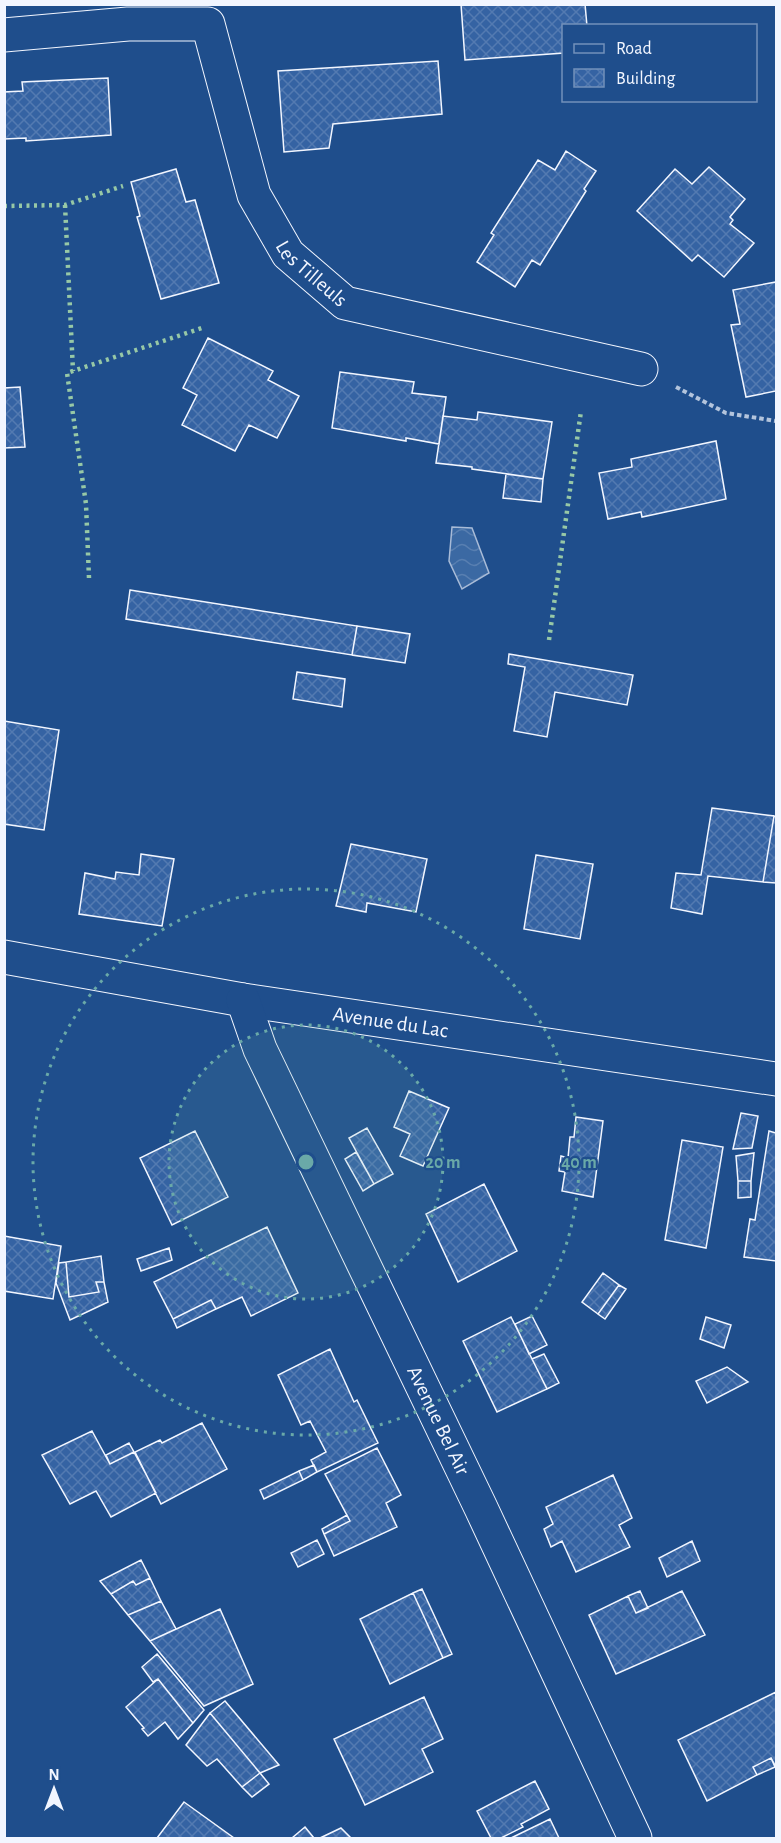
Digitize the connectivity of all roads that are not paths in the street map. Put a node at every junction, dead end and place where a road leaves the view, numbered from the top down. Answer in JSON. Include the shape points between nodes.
{"nodes":[{"id":1,"x":208,"y":14,"type":"edge"},
{"id":2,"x":4,"y":35,"type":"edge"},
{"id":3,"x":641,"y":369,"type":"road end"},
{"id":4,"x":4,"y":957,"type":"edge"},
{"id":5,"x":243,"y":1000,"type":"junction"},
{"id":6,"x":777,"y":1079,"type":"edge"},
{"id":7,"x":635,"y":1839,"type":"edge"}],
"edges":[{"from":1,"to":2,"type":"street","name":"Les Tilleuls"},
{"from":1,"to":3,"type":"street","name":"Les Tilleuls","via":[[254,195],[288,254],[345,303]]},
{"from":4,"to":5,"type":"street","name":"Avenue du Lac"},
{"from":5,"to":6,"type":"street","name":"Avenue du Lac"},
{"from":5,"to":7,"type":"street","name":"Avenue Bel Air","via":[[260,1049]]}]}
